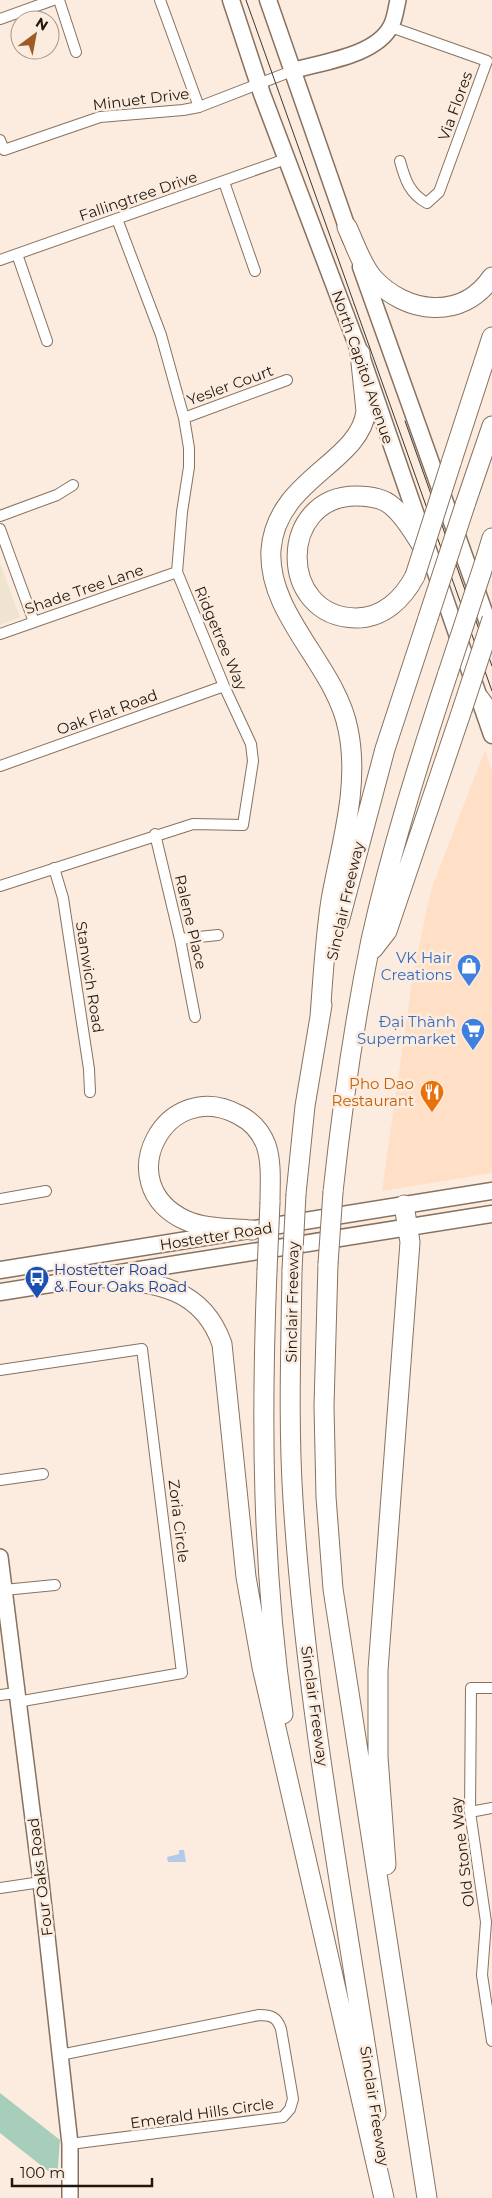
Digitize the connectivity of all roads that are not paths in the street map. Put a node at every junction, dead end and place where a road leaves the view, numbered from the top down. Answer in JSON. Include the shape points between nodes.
{"nodes":[{"id":1,"x":53,"y":0,"type":"edge"},
{"id":2,"x":59,"y":0,"type":"edge"},
{"id":3,"x":160,"y":0,"type":"edge"},
{"id":4,"x":230,"y":0,"type":"edge"},
{"id":5,"x":268,"y":0,"type":"edge"},
{"id":6,"x":398,"y":0,"type":"edge"},
{"id":7,"x":0,"y":19,"type":"edge"},
{"id":8,"x":391,"y":27,"type":"junction"},
{"id":9,"x":76,"y":52,"type":"dead end"},
{"id":10,"x":292,"y":71,"type":"junction"},
{"id":11,"x":258,"y":83,"type":"junction"},
{"id":12,"x":199,"y":106,"type":"junction"},
{"id":13,"x":0,"y":140,"type":"edge"},
{"id":14,"x":286,"y":159,"type":"junction"},
{"id":15,"x":400,"y":161,"type":"dead end"},
{"id":16,"x":224,"y":182,"type":"junction"},
{"id":17,"x":116,"y":219,"type":"junction"},
{"id":18,"x":347,"y":227,"type":"junction"},
{"id":19,"x":17,"y":254,"type":"junction"},
{"id":20,"x":0,"y":260,"type":"edge"},
{"id":21,"x":255,"y":271,"type":"dead end"},
{"id":22,"x":492,"y":277,"type":"edge"},
{"id":23,"x":492,"y":337,"type":"edge"},
{"id":24,"x":47,"y":341,"type":"dead end"},
{"id":25,"x":360,"y":353,"type":"junction"},
{"id":26,"x":287,"y":380,"type":"dead end"},
{"id":27,"x":184,"y":418,"type":"junction"},
{"id":28,"x":492,"y":426,"type":"edge"},
{"id":29,"x":73,"y":485,"type":"dead end"},
{"id":30,"x":0,"y":516,"type":"edge"},
{"id":31,"x":0,"y":530,"type":"edge"},
{"id":32,"x":492,"y":538,"type":"edge"},
{"id":33,"x":428,"y":555,"type":"junction"},
{"id":34,"x":177,"y":572,"type":"junction"},
{"id":35,"x":492,"y":619,"type":"edge"},
{"id":36,"x":34,"y":622,"type":"junction"},
{"id":37,"x":0,"y":634,"type":"edge"},
{"id":38,"x":492,"y":635,"type":"edge"},
{"id":39,"x":224,"y":686,"type":"junction"},
{"id":40,"x":479,"y":698,"type":"junction"},
{"id":41,"x":492,"y":716,"type":"edge"},
{"id":42,"x":492,"y":735,"type":"edge"},
{"id":43,"x":0,"y":766,"type":"edge"},
{"id":44,"x":155,"y":834,"type":"junction"},
{"id":45,"x":54,"y":868,"type":"junction"},
{"id":46,"x":0,"y":886,"type":"edge"},
{"id":47,"x":218,"y":934,"type":"dead end"},
{"id":48,"x":180,"y":939,"type":"junction"},
{"id":49,"x":369,"y":954,"type":"junction"},
{"id":50,"x":196,"y":1017,"type":"dead end"},
{"id":51,"x":320,"y":1017,"type":"junction"},
{"id":52,"x":90,"y":1092,"type":"dead end"},
{"id":53,"x":492,"y":1191,"type":"edge"},
{"id":54,"x":46,"y":1192,"type":"dead end"},
{"id":55,"x":0,"y":1199,"type":"edge"},
{"id":56,"x":404,"y":1206,"type":"junction"},
{"id":57,"x":492,"y":1214,"type":"edge"},
{"id":58,"x":409,"y":1227,"type":"junction"},
{"id":59,"x":252,"y":1230,"type":"junction"},
{"id":60,"x":0,"y":1270,"type":"edge"},
{"id":61,"x":97,"y":1277,"type":"junction"},
{"id":62,"x":0,"y":1292,"type":"edge"},
{"id":63,"x":0,"y":1370,"type":"edge"},
{"id":64,"x":43,"y":1474,"type":"dead end"},
{"id":65,"x":0,"y":1480,"type":"edge"},
{"id":66,"x":0,"y":1557,"type":"edge"},
{"id":67,"x":55,"y":1585,"type":"dead end"},
{"id":68,"x":4,"y":1590,"type":"junction"},
{"id":69,"x":492,"y":1688,"type":"edge"},
{"id":70,"x":0,"y":1694,"type":"edge"},
{"id":71,"x":16,"y":1698,"type":"junction"},
{"id":72,"x":492,"y":1808,"type":"edge"},
{"id":73,"x":470,"y":1812,"type":"junction"},
{"id":74,"x":41,"y":1882,"type":"junction"},
{"id":75,"x":0,"y":1888,"type":"edge"},
{"id":76,"x":315,"y":1902,"type":"junction"},
{"id":77,"x":489,"y":1921,"type":"edge"},
{"id":78,"x":398,"y":2013,"type":"junction"},
{"id":79,"x":490,"y":2018,"type":"edge"},
{"id":80,"x":492,"y":2040,"type":"edge"},
{"id":81,"x":60,"y":2054,"type":"junction"},
{"id":82,"x":70,"y":2144,"type":"junction"},
{"id":83,"x":70,"y":2198,"type":"edge"},
{"id":84,"x":384,"y":2198,"type":"edge"},
{"id":85,"x":389,"y":2198,"type":"edge"},
{"id":86,"x":427,"y":2198,"type":"edge"}],
"edges":[{"from":1,"to":7,"type":"street"},
{"from":2,"to":9,"type":"street"},
{"from":3,"to":12,"type":"street"},
{"from":4,"to":11,"type":"main road","name":"North Capitol Avenue"},
{"from":5,"to":10,"type":"main road","name":"North Capitol Avenue"},
{"from":6,"to":8,"type":"street"},
{"from":8,"to":10,"type":"street","via":[[357,54]]},
{"from":8,"to":15,"type":"street","name":"Via Flores","via":[[487,61],[439,192],[427,203],[416,197],[405,180]]},
{"from":10,"to":11,"type":"street","name":"Minuet Drive"},
{"from":10,"to":18,"type":"main road","name":"North Capitol Avenue"},
{"from":11,"to":12,"type":"street","name":"Minuet Drive"},
{"from":11,"to":14,"type":"main road","name":"North Capitol Avenue"},
{"from":12,"to":13,"type":"street","name":"Minuet Drive","via":[[100,117],[4,150]]},
{"from":14,"to":16,"type":"street","name":"Fallingtree Drive"},
{"from":14,"to":25,"type":"main road","name":"North Capitol Avenue"},
{"from":16,"to":17,"type":"street","name":"Fallingtree Drive"},
{"from":16,"to":21,"type":"street"},
{"from":17,"to":19,"type":"street","name":"Fallingtree Drive"},
{"from":17,"to":27,"type":"street","name":"Ridgetree Way","via":[[161,335]]},
{"from":18,"to":22,"type":"highway","via":[[373,278],[410,305],[436,308],[454,305],[482,290]]},
{"from":18,"to":38,"type":"main road","name":"North Capitol Avenue"},
{"from":19,"to":20,"type":"street","name":"Fallingtree Drive"},
{"from":19,"to":24,"type":"street"},
{"from":23,"to":33,"type":"highway","bridge":true,"via":[[452,463],[414,576],[397,602],[378,614],[355,618],[333,613],[314,600],[301,581],[296,558],[300,537],[312,516],[329,503],[350,496],[371,497],[392,506]]},
{"from":25,"to":33,"type":"main road","name":"North Capitol Avenue"},
{"from":25,"to":51,"type":"highway","via":[[365,421],[354,440],[291,499],[280,518],[271,548],[275,583],[336,695],[347,724],[351,751],[351,793],[329,913]]},
{"from":26,"to":27,"type":"street","name":"Yesler Court"},
{"from":27,"to":34,"type":"street","name":"Ridgetree Way","via":[[189,467]]},
{"from":28,"to":51,"type":"highway","name":"Sinclair Freeway","bridge":true,"via":[[385,749],[338,926]]},
{"from":29,"to":30,"type":"street","via":[[57,495]]},
{"from":31,"to":36,"type":"street"},
{"from":32,"to":49,"type":"highway","bridge":true,"via":[[419,761]]},
{"from":33,"to":40,"type":"main road","name":"North Capitol Avenue"},
{"from":34,"to":36,"type":"street","name":"Shade Tree Lane"},
{"from":34,"to":39,"type":"street","name":"Ridgetree Way"},
{"from":35,"to":49,"type":"highway","bridge":true,"via":[[387,931]]},
{"from":36,"to":37,"type":"street","name":"Shade Tree Lane"},
{"from":39,"to":43,"type":"street","name":"Oak Flat Road"},
{"from":39,"to":44,"type":"street","name":"Ridgetree Way","via":[[251,744],[253,761],[243,825],[193,824]]},
{"from":40,"to":41,"type":"highway"},
{"from":40,"to":42,"type":"main road","name":"North Capitol Avenue"},
{"from":44,"to":45,"type":"street","name":"Ridgetree Way"},
{"from":44,"to":48,"type":"street","name":"Ralene Place"},
{"from":45,"to":46,"type":"street","name":"Ridgetree Way"},
{"from":45,"to":52,"type":"street","name":"Stanwich Road","via":[[63,898]]},
{"from":47,"to":48,"type":"street"},
{"from":48,"to":50,"type":"street","name":"Ralene Place"},
{"from":49,"to":78,"type":"highway","bridge":true,"via":[[342,1106],[333,1192],[328,1264],[325,1461],[333,1589]]},
{"from":51,"to":85,"type":"highway","name":"Sinclair Freeway","bridge":true,"via":[[296,1194],[290,1408],[293,1498],[300,1594],[317,1725]]},
{"from":53,"to":56,"type":"main road","name":"Hostetter Road"},
{"from":54,"to":55,"type":"street"},
{"from":56,"to":58,"type":"highway"},
{"from":56,"to":59,"type":"main road","name":"Hostetter Road"},
{"from":57,"to":58,"type":"main road","name":"Hostetter Road"},
{"from":58,"to":61,"type":"main road","name":"Hostetter Road"},
{"from":58,"to":78,"type":"highway","via":[[378,1670],[378,1757]]},
{"from":59,"to":60,"type":"main road","name":"Hostetter Road"},
{"from":59,"to":76,"type":"highway","bridge":true,"via":[[184,1220],[164,1204],[152,1186],[148,1167],[155,1138],[170,1120],[194,1108],[219,1107],[242,1117],[256,1129],[266,1145],[270,1202],[262,1417],[268,1574],[283,1712]]},
{"from":61,"to":62,"type":"main road","name":"Hostetter Road"},
{"from":61,"to":76,"type":"highway","via":[[152,1283],[173,1290],[200,1307],[218,1333],[254,1625]]},
{"from":63,"to":71,"type":"street","name":"Zoria Circle","via":[[142,1349],[182,1673]]},
{"from":64,"to":65,"type":"street"},
{"from":66,"to":68,"type":"street","name":"Four Oaks Road"},
{"from":67,"to":68,"type":"street"},
{"from":68,"to":71,"type":"street","name":"Four Oaks Road"},
{"from":69,"to":73,"type":"street","name":"Old Stone Way","via":[[470,1688]]},
{"from":70,"to":71,"type":"street"},
{"from":71,"to":74,"type":"street","name":"Four Oaks Road"},
{"from":72,"to":73,"type":"street"},
{"from":73,"to":77,"type":"street","name":"Old Stone Way"},
{"from":74,"to":75,"type":"street"},
{"from":74,"to":81,"type":"street","name":"Four Oaks Road"},
{"from":76,"to":84,"type":"highway"},
{"from":77,"to":79,"type":"street","name":"Old Stone Way","via":[[482,1975]]},
{"from":78,"to":86,"type":"highway"},
{"from":79,"to":80,"type":"street","name":"Old Stone Way"},
{"from":81,"to":82,"type":"street","name":"Four Oaks Road"},
{"from":81,"to":82,"type":"street","name":"Emerald Hills Circle","via":[[269,2015],[278,2021],[282,2029],[293,2099],[283,2117]]},
{"from":82,"to":83,"type":"street","name":"Four Oaks Road"}]}
